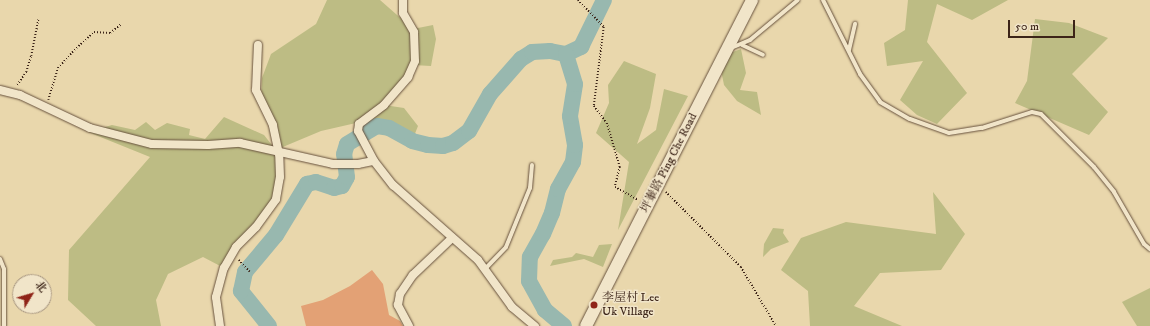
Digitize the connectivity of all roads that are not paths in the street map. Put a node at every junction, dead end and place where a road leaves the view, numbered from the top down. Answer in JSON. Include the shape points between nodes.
{"nodes":[{"id":1,"x":403,"y":0,"type":"edge"},
{"id":2,"x":752,"y":0,"type":"edge"},
{"id":3,"x":798,"y":0,"type":"edge"},
{"id":4,"x":823,"y":0,"type":"edge"},
{"id":5,"x":855,"y":24,"type":"dead end"},
{"id":6,"x":258,"y":45,"type":"dead end"},
{"id":7,"x":742,"y":45,"type":"junction"},
{"id":8,"x":726,"y":50,"type":"junction"},
{"id":9,"x":849,"y":50,"type":"junction"},
{"id":10,"x":763,"y":56,"type":"dead end"},
{"id":11,"x":0,"y":90,"type":"edge"},
{"id":12,"x":279,"y":154,"type":"junction"},
{"id":13,"x":374,"y":161,"type":"junction"},
{"id":14,"x":532,"y":165,"type":"dead end"},
{"id":15,"x":452,"y":238,"type":"junction"},
{"id":16,"x":1150,"y":249,"type":"edge"},
{"id":17,"x":0,"y":259,"type":"edge"},
{"id":18,"x":485,"y":269,"type":"junction"},
{"id":19,"x":4,"y":326,"type":"edge"},
{"id":20,"x":220,"y":326,"type":"edge"},
{"id":21,"x":409,"y":326,"type":"edge"},
{"id":22,"x":535,"y":326,"type":"edge"},
{"id":23,"x":586,"y":326,"type":"edge"}],
"edges":[{"from":1,"to":13,"type":"street","via":[[402,13],[414,32],[415,61],[408,77],[384,105],[359,124],[358,129],[364,145]]},
{"from":2,"to":8,"type":"street","name":"坪輋路 Ping Che Road"},
{"from":3,"to":7,"type":"lane"},
{"from":4,"to":9,"type":"lane"},
{"from":5,"to":9,"type":"lane"},
{"from":6,"to":12,"type":"street","via":[[256,90],[273,125]]},
{"from":7,"to":8,"type":"lane"},
{"from":7,"to":10,"type":"lane"},
{"from":8,"to":23,"type":"street","name":"坪輋路 Ping Che Road"},
{"from":9,"to":16,"type":"lane","via":[[860,74],[880,102],[943,133],[958,133],[1032,112],[1041,114],[1106,182]]},
{"from":11,"to":12,"type":"street","via":[[90,128],[152,144],[240,143]]},
{"from":12,"to":13,"type":"street","via":[[326,163],[354,164]]},
{"from":12,"to":20,"type":"street","via":[[280,177],[276,199],[256,227],[236,248],[224,268],[216,297]]},
{"from":13,"to":15,"type":"street","via":[[393,185]]},
{"from":14,"to":18,"type":"lane","via":[[530,188],[506,247]]},
{"from":15,"to":18,"type":"street"},
{"from":15,"to":21,"type":"street","via":[[413,275],[400,294],[398,305]]},
{"from":17,"to":19,"type":"lane","via":[[4,269]]},
{"from":18,"to":22,"type":"street","via":[[512,307]]}]}
